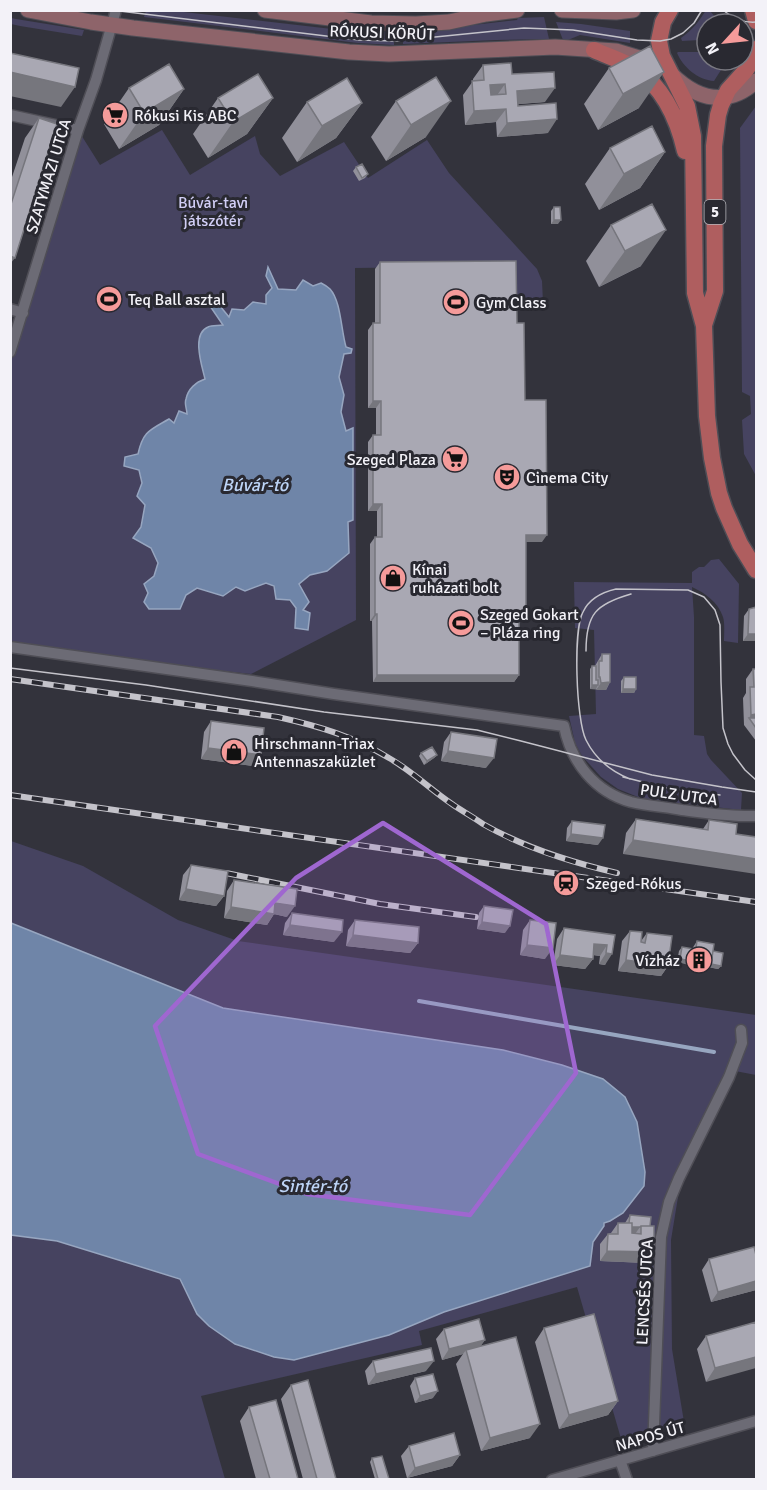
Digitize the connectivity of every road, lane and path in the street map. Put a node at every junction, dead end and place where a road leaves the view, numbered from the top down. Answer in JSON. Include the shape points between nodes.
{"nodes":[{"id":1,"x":28,"y":10,"type":"edge"},
{"id":2,"x":265,"y":10,"type":"edge"},
{"id":3,"x":516,"y":10,"type":"edge"},
{"id":4,"x":562,"y":10,"type":"edge"},
{"id":5,"x":633,"y":10,"type":"edge"},
{"id":6,"x":670,"y":10,"type":"edge"},
{"id":7,"x":753,"y":10,"type":"edge"},
{"id":8,"x":114,"y":18,"type":"edge"},
{"id":9,"x":417,"y":18,"type":"edge"},
{"id":10,"x":756,"y":21,"type":"edge"},
{"id":11,"x":756,"y":49,"type":"edge"},
{"id":12,"x":594,"y":50,"type":"junction"},
{"id":13,"x":672,"y":75,"type":"junction"},
{"id":14,"x":756,"y":81,"type":"edge"},
{"id":15,"x":724,"y":97,"type":"junction"},
{"id":16,"x":10,"y":115,"type":"edge"},
{"id":17,"x":78,"y":130,"type":"junction"},
{"id":18,"x":695,"y":193,"type":"junction"},
{"id":19,"x":10,"y":309,"type":"edge"},
{"id":20,"x":22,"y":313,"type":"junction"},
{"id":21,"x":704,"y":326,"type":"junction"},
{"id":22,"x":10,"y":351,"type":"edge"},
{"id":23,"x":756,"y":570,"type":"edge"},
{"id":24,"x":10,"y":647,"type":"edge"},
{"id":25,"x":756,"y":816,"type":"edge"},
{"id":26,"x":741,"y":1030,"type":"dead end"},
{"id":27,"x":756,"y":1421,"type":"edge"},
{"id":28,"x":653,"y":1451,"type":"junction"},
{"id":29,"x":620,"y":1460,"type":"junction"},
{"id":30,"x":552,"y":1479,"type":"edge"},
{"id":31,"x":627,"y":1479,"type":"edge"}],
"edges":[{"from":1,"to":8,"type":"main road","name":"RÓKUSI KÖRÚT"},
{"from":2,"to":9,"type":"main road","name":"RÓKUSI KÖRÚT","via":[[371,23]]},
{"from":3,"to":9,"type":"main road","name":"RÓKUSI KÖRÚT","via":[[449,22]]},
{"from":4,"to":5,"type":"main road"},
{"from":6,"to":13,"type":"main road","number":"5","via":[[659,41]]},
{"from":7,"to":10,"type":"main road"},
{"from":8,"to":12,"type":"main road","name":"RÓKUSI KÖRÚT","via":[[323,49],[379,53],[546,47]]},
{"from":8,"to":17,"type":"street","name":"SZATYMAZI UTCA"},
{"from":11,"to":15,"type":"main road","number":"5","via":[[750,64]]},
{"from":12,"to":13,"type":"main road","name":"RÓKUSI KÖRÚT","via":[[616,51],[648,60]]},
{"from":12,"to":18,"type":"main road","via":[[635,69],[659,90],[681,130]]},
{"from":13,"to":15,"type":"main road","name":"RÓKUSI KÖRÚT","via":[[693,92]]},
{"from":13,"to":18,"type":"main road","number":"5","via":[[692,124]]},
{"from":14,"to":15,"type":"main road","via":[[747,89]]},
{"from":15,"to":21,"type":"main road","number":"5","via":[[714,146],[715,291]]},
{"from":16,"to":17,"type":"street"},
{"from":17,"to":20,"type":"street","name":"SZATYMAZI UTCA"},
{"from":18,"to":21,"type":"main road","number":"5","via":[[695,293]]},
{"from":19,"to":20,"type":"street"},
{"from":20,"to":22,"type":"street","name":"SZATYMAZI UTCA"},
{"from":21,"to":23,"type":"main road","number":"5","via":[[707,416],[715,476],[731,524]]},
{"from":24,"to":25,"type":"street","name":"PULZ UTCA","via":[[564,726],[579,764],[596,784],[614,795],[635,803],[727,816]]},
{"from":26,"to":28,"type":"street","name":"LENCSÉS UTCA","via":[[742,1042],[729,1077],[669,1202],[661,1237]]},
{"from":27,"to":28,"type":"street","name":"NAPOS ÚT"},
{"from":28,"to":29,"type":"street","name":"NAPOS ÚT"},
{"from":29,"to":30,"type":"street","name":"NAPOS ÚT"},
{"from":29,"to":31,"type":"street"}]}
